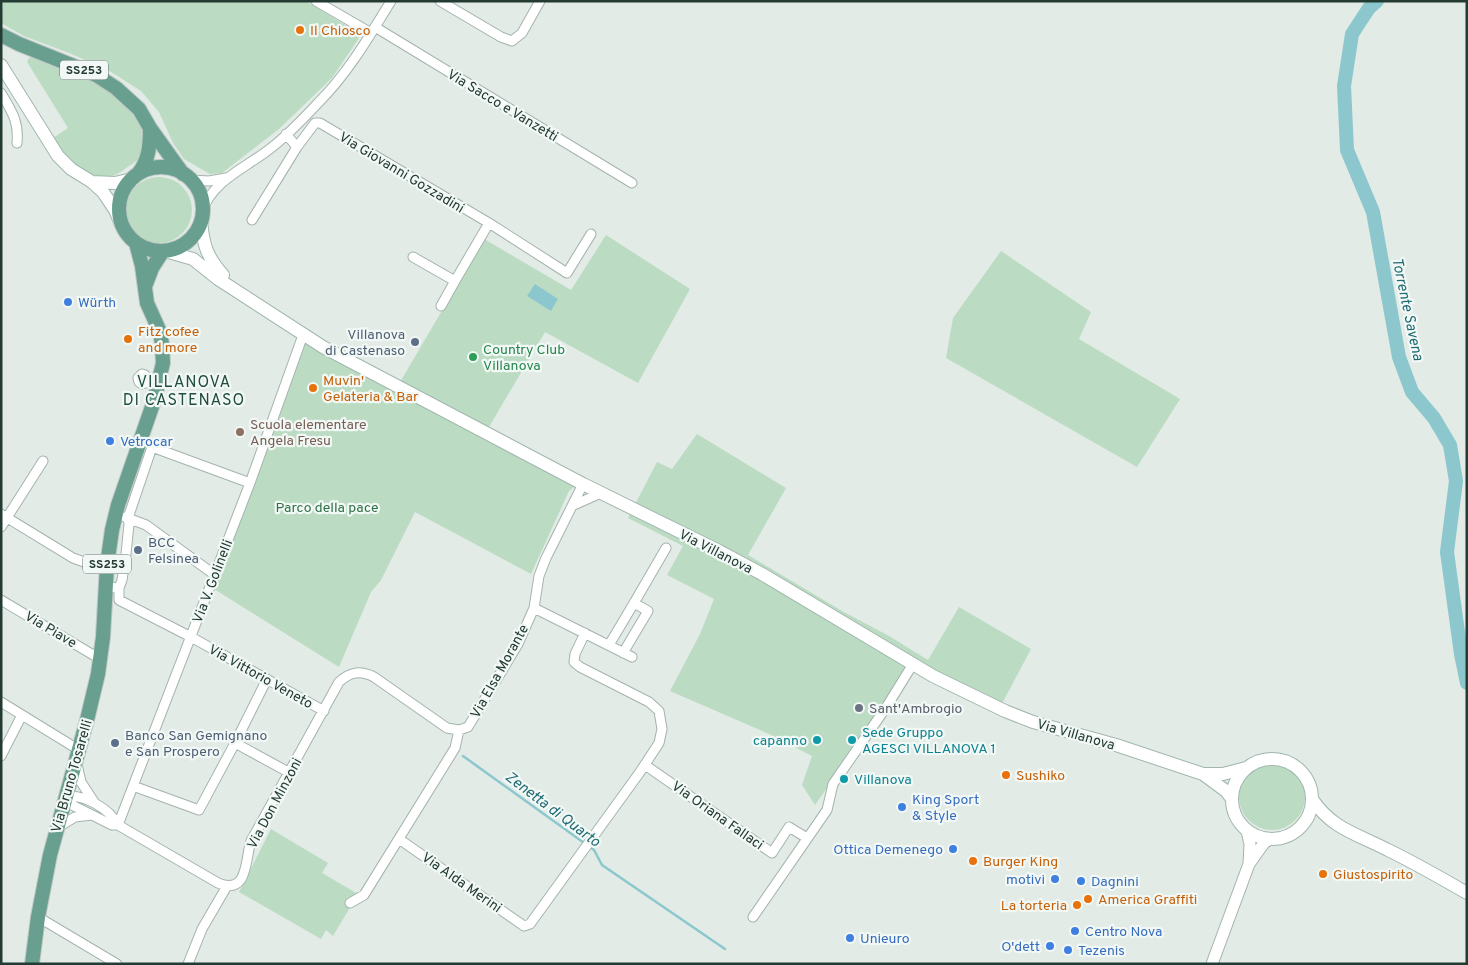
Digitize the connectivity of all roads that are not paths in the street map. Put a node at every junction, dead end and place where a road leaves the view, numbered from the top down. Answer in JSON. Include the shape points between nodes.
{"nodes":[{"id":1,"x":316,"y":1,"type":"edge"},
{"id":2,"x":391,"y":1,"type":"edge"},
{"id":3,"x":440,"y":1,"type":"edge"},
{"id":4,"x":540,"y":1,"type":"edge"},
{"id":5,"x":373,"y":30,"type":"junction"},
{"id":6,"x":1,"y":35,"type":"edge"},
{"id":7,"x":1,"y":65,"type":"edge"},
{"id":8,"x":1,"y":93,"type":"edge"},
{"id":9,"x":20,"y":96,"type":"junction"},
{"id":10,"x":8,"y":104,"type":"junction"},
{"id":11,"x":150,"y":128,"type":"junction"},
{"id":12,"x":286,"y":134,"type":"junction"},
{"id":13,"x":17,"y":143,"type":"dead end"},
{"id":14,"x":298,"y":147,"type":"junction"},
{"id":15,"x":135,"y":177,"type":"junction"},
{"id":16,"x":187,"y":177,"type":"junction"},
{"id":17,"x":226,"y":178,"type":"junction"},
{"id":18,"x":92,"y":182,"type":"junction"},
{"id":19,"x":632,"y":182,"type":"dead end"},
{"id":20,"x":202,"y":216,"type":"junction"},
{"id":21,"x":252,"y":220,"type":"dead end"},
{"id":22,"x":489,"y":223,"type":"junction"},
{"id":23,"x":122,"y":224,"type":"junction"},
{"id":24,"x":591,"y":234,"type":"dead end"},
{"id":25,"x":136,"y":243,"type":"junction"},
{"id":26,"x":164,"y":251,"type":"junction"},
{"id":27,"x":413,"y":257,"type":"dead end"},
{"id":28,"x":455,"y":281,"type":"junction"},
{"id":29,"x":144,"y":287,"type":"junction"},
{"id":30,"x":243,"y":294,"type":"junction"},
{"id":31,"x":441,"y":306,"type":"dead end"},
{"id":32,"x":303,"y":335,"type":"junction"},
{"id":33,"x":43,"y":462,"type":"dead end"},
{"id":34,"x":250,"y":483,"type":"junction"},
{"id":35,"x":583,"y":484,"type":"junction"},
{"id":36,"x":601,"y":493,"type":"junction"},
{"id":37,"x":574,"y":505,"type":"junction"},
{"id":38,"x":4,"y":516,"type":"edge"},
{"id":39,"x":122,"y":516,"type":"junction"},
{"id":40,"x":1,"y":527,"type":"edge"},
{"id":41,"x":666,"y":548,"type":"dead end"},
{"id":42,"x":107,"y":565,"type":"junction"},
{"id":43,"x":214,"y":575,"type":"junction"},
{"id":44,"x":112,"y":587,"type":"junction"},
{"id":45,"x":1,"y":600,"type":"edge"},
{"id":46,"x":118,"y":600,"type":"joint"},
{"id":47,"x":634,"y":603,"type":"junction"},
{"id":48,"x":534,"y":608,"type":"junction"},
{"id":49,"x":585,"y":633,"type":"junction"},
{"id":50,"x":191,"y":636,"type":"junction"},
{"id":51,"x":609,"y":645,"type":"junction"},
{"id":52,"x":100,"y":659,"type":"junction"},
{"id":53,"x":912,"y":664,"type":"junction"},
{"id":54,"x":267,"y":679,"type":"junction"},
{"id":55,"x":1,"y":702,"type":"edge"},
{"id":56,"x":324,"y":711,"type":"junction"},
{"id":57,"x":22,"y":715,"type":"junction"},
{"id":58,"x":458,"y":730,"type":"junction"},
{"id":59,"x":235,"y":742,"type":"junction"},
{"id":60,"x":77,"y":754,"type":"junction"},
{"id":61,"x":1,"y":756,"type":"edge"},
{"id":62,"x":645,"y":765,"type":"junction"},
{"id":63,"x":1246,"y":768,"type":"junction"},
{"id":64,"x":290,"y":773,"type":"junction"},
{"id":65,"x":1203,"y":774,"type":"junction"},
{"id":66,"x":133,"y":786,"type":"junction"},
{"id":67,"x":65,"y":797,"type":"junction"},
{"id":68,"x":1232,"y":799,"type":"junction"},
{"id":69,"x":1312,"y":799,"type":"junction"},
{"id":70,"x":97,"y":806,"type":"junction"},
{"id":71,"x":94,"y":816,"type":"junction"},
{"id":72,"x":1303,"y":824,"type":"junction"},
{"id":73,"x":118,"y":825,"type":"junction"},
{"id":74,"x":1337,"y":825,"type":"junction"},
{"id":75,"x":56,"y":829,"type":"junction"},
{"id":76,"x":1247,"y":831,"type":"junction"},
{"id":77,"x":807,"y":838,"type":"junction"},
{"id":78,"x":399,"y":839,"type":"junction"},
{"id":79,"x":1270,"y":839,"type":"junction"},
{"id":80,"x":1249,"y":864,"type":"junction"},
{"id":81,"x":226,"y":886,"type":"junction"},
{"id":82,"x":1467,"y":893,"type":"edge"},
{"id":83,"x":350,"y":903,"type":"dead end"},
{"id":84,"x":38,"y":917,"type":"junction"},
{"id":85,"x":753,"y":917,"type":"dead end"},
{"id":86,"x":32,"y":964,"type":"edge"},
{"id":87,"x":117,"y":964,"type":"edge"},
{"id":88,"x":188,"y":964,"type":"edge"},
{"id":89,"x":1212,"y":964,"type":"edge"}],
"edges":[{"from":1,"to":5,"type":"street","name":"Via Sacco e Vanzetti"},
{"from":2,"to":5,"type":"street"},
{"from":3,"to":4,"type":"street","via":[[512,41],[522,33]]},
{"from":5,"to":12,"type":"street","via":[[338,82]]},
{"from":5,"to":19,"type":"street","name":"Via Sacco e Vanzetti"},
{"from":6,"to":11,"type":"main road","number":"SS253","via":[[112,85],[139,109]]},
{"from":7,"to":9,"type":"main road"},
{"from":8,"to":10,"type":"street"},
{"from":9,"to":10,"type":"street"},
{"from":9,"to":18,"type":"main road","via":[[61,160]]},
{"from":10,"to":13,"type":"street","via":[[19,128]]},
{"from":11,"to":15,"type":"main road","via":[[150,150],[143,168]]},
{"from":11,"to":16,"type":"main road","number":"SS253"},
{"from":12,"to":14,"type":"street"},
{"from":12,"to":17,"type":"street"},
{"from":14,"to":21,"type":"street"},
{"from":14,"to":22,"type":"street","name":"Via Giovanni Gozzadini","via":[[311,126],[320,123]]},
{"from":15,"to":16,"type":"main road","via":[[153,168],[169,168]]},
{"from":15,"to":18,"type":"main road","via":[[115,183]]},
{"from":15,"to":23,"type":"main road","via":[[126,186],[119,205]]},
{"from":16,"to":17,"type":"street","via":[[209,181]]},
{"from":16,"to":20,"type":"main road","number":"SS253","via":[[199,194]]},
{"from":17,"to":20,"type":"street","via":[[210,194]]},
{"from":18,"to":23,"type":"main road","via":[[110,200]]},
{"from":20,"to":26,"type":"main road","via":[[192,238]]},
{"from":20,"to":30,"type":"main road","name":"Via Villanova","via":[[202,236],[208,255]]},
{"from":22,"to":24,"type":"street","name":"Via Giovanni Gozzadini","via":[[567,273]]},
{"from":22,"to":28,"type":"street"},
{"from":23,"to":25,"type":"main road","number":"SS253"},
{"from":25,"to":26,"type":"main road","via":[[153,251]]},
{"from":25,"to":29,"type":"main road","name":"Via Bruno Tosarelli","number":"SS253"},
{"from":26,"to":29,"type":"main road"},
{"from":26,"to":30,"type":"main road","name":"Via Villanova","via":[[193,259],[218,280]]},
{"from":27,"to":28,"type":"street"},
{"from":28,"to":31,"type":"street"},
{"from":29,"to":39,"type":"main road","name":"Via Bruno Tosarelli","number":"SS253","via":[[160,332],[163,363],[153,381]]},
{"from":30,"to":32,"type":"main road","name":"Via Villanova"},
{"from":32,"to":34,"type":"street","name":"Via V. Golinelli"},
{"from":32,"to":35,"type":"main road","name":"Via Villanova"},
{"from":33,"to":38,"type":"street"},
{"from":34,"to":39,"type":"street","name":"Via Bruno Tosarelli","via":[[152,447]]},
{"from":34,"to":43,"type":"street","name":"Via V. Golinelli"},
{"from":35,"to":36,"type":"main road","name":"Via Villanova"},
{"from":35,"to":37,"type":"street","name":"Via Elsa Morante"},
{"from":36,"to":37,"type":"street"},
{"from":36,"to":53,"type":"main road","name":"Via Villanova","via":[[762,574]]},
{"from":37,"to":48,"type":"street","name":"Via Elsa Morante","via":[[539,576]]},
{"from":38,"to":40,"type":"street"},
{"from":38,"to":42,"type":"street","via":[[73,558]]},
{"from":39,"to":42,"type":"main road","name":"Via Bruno Tosarelli","number":"SS253"},
{"from":39,"to":43,"type":"street","via":[[146,525]]},
{"from":39,"to":44,"type":"street","name":"Via Bruno Tosarelli","via":[[129,524],[126,554],[122,580]]},
{"from":41,"to":47,"type":"street"},
{"from":42,"to":44,"type":"main road","name":"Via Bruno Tosarelli","number":"SS253"},
{"from":43,"to":50,"type":"street","name":"Via V. Golinelli"},
{"from":44,"to":46,"type":"street","name":"Via Bruno Tosarelli"},
{"from":44,"to":52,"type":"main road","name":"Via Bruno Tosarelli","number":"SS253"},
{"from":45,"to":52,"type":"street","name":"Via Piave"},
{"from":46,"to":50,"type":"street","name":"Via Vittorio Veneto"},
{"from":47,"to":51,"type":"street"},
{"from":47,"to":51,"type":"street","via":[[648,611],[627,655]]},
{"from":48,"to":49,"type":"street"},
{"from":48,"to":58,"type":"street","name":"Via Elsa Morante","via":[[518,644],[468,727]]},
{"from":49,"to":51,"type":"street"},
{"from":49,"to":62,"type":"street","via":[[574,662],[649,702],[659,711],[662,729],[659,743]]},
{"from":50,"to":54,"type":"street","name":"Via Vittorio Veneto"},
{"from":50,"to":66,"type":"street","name":"Via V. Golinelli"},
{"from":52,"to":60,"type":"main road","name":"Via Bruno Tosarelli","number":"SS253","via":[[92,703]]},
{"from":53,"to":65,"type":"main road","name":"Via Villanova","via":[[1033,722]]},
{"from":53,"to":77,"type":"street","via":[[834,784],[827,810]]},
{"from":54,"to":56,"type":"street","name":"Via Vittorio Veneto"},
{"from":54,"to":59,"type":"street"},
{"from":55,"to":57,"type":"street"},
{"from":56,"to":58,"type":"street","name":"Via Don Minzoni","via":[[339,682],[348,674],[366,673],[447,728]]},
{"from":56,"to":64,"type":"street","name":"Via Don Minzoni"},
{"from":57,"to":60,"type":"street"},
{"from":57,"to":61,"type":"street"},
{"from":58,"to":78,"type":"street","name":"Via Elsa Morante","via":[[455,748]]},
{"from":59,"to":64,"type":"street"},
{"from":59,"to":66,"type":"street","via":[[198,810]]},
{"from":60,"to":67,"type":"main road","name":"Via Bruno Tosarelli","number":"SS253"},
{"from":60,"to":70,"type":"street","via":[[81,782]]},
{"from":62,"to":77,"type":"street","name":"Via Oriana Fallaci","via":[[772,853],[789,827]]},
{"from":62,"to":78,"type":"street","name":"Via Alda Merini","via":[[530,924],[524,926]]},
{"from":63,"to":65,"type":"main road","name":"Via Villanova","via":[[1223,774]]},
{"from":63,"to":68,"type":"main road","via":[[1233,788]]},
{"from":63,"to":69,"type":"main road","via":[[1267,759],[1289,762],[1305,777]]},
{"from":64,"to":81,"type":"street","name":"Via Don Minzoni","via":[[251,841],[246,871],[236,883]]},
{"from":65,"to":68,"type":"main road","name":"Via Villanova"},
{"from":66,"to":73,"type":"street","name":"Via V. Golinelli"},
{"from":67,"to":70,"type":"street","via":[[76,796]]},
{"from":67,"to":71,"type":"street","via":[[74,806]]},
{"from":67,"to":75,"type":"main road","name":"Via Bruno Tosarelli","number":"SS253"},
{"from":68,"to":76,"type":"main road","via":[[1236,816]]},
{"from":69,"to":72,"type":"main road"},
{"from":69,"to":74,"type":"main road"},
{"from":70,"to":73,"type":"street"},
{"from":71,"to":73,"type":"street"},
{"from":71,"to":75,"type":"street","via":[[75,817]]},
{"from":72,"to":74,"type":"main road"},
{"from":72,"to":79,"type":"main road","via":[[1288,836]]},
{"from":73,"to":81,"type":"street"},
{"from":74,"to":82,"type":"main road"},
{"from":75,"to":84,"type":"main road","name":"Via Bruno Tosarelli","number":"SS253"},
{"from":76,"to":79,"type":"main road"},
{"from":76,"to":80,"type":"street"},
{"from":77,"to":85,"type":"street"},
{"from":78,"to":83,"type":"street","name":"Via Elsa Morante","via":[[364,895]]},
{"from":79,"to":80,"type":"street"},
{"from":80,"to":89,"type":"street"},
{"from":81,"to":88,"type":"street","name":"Via Don Minzoni","via":[[202,929]]},
{"from":84,"to":86,"type":"main road","name":"Via Bruno Tosarelli","number":"SS253"},
{"from":84,"to":87,"type":"street"}]}
